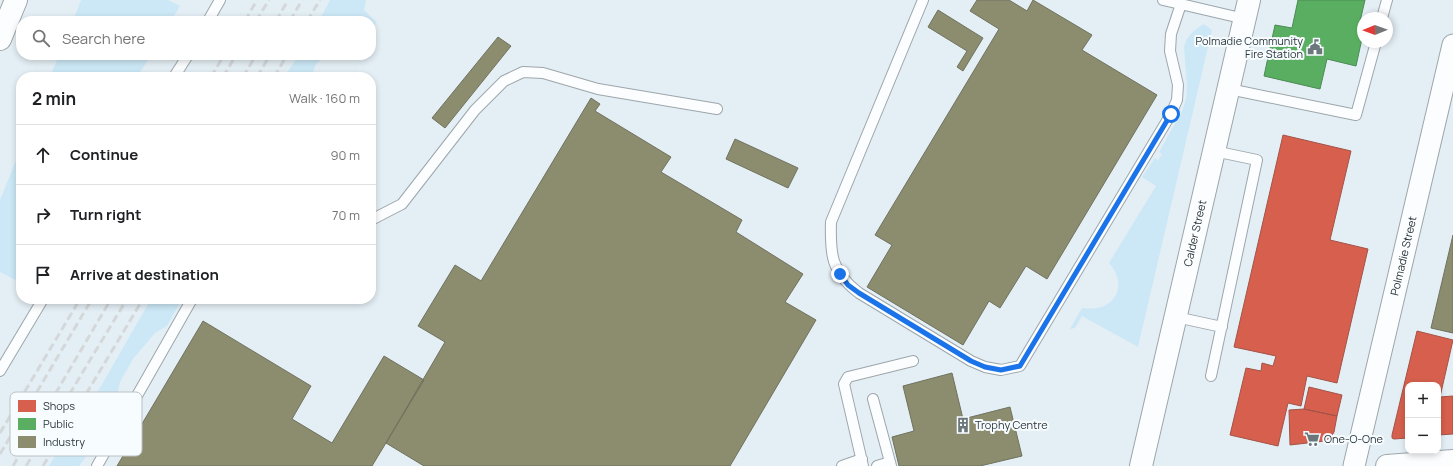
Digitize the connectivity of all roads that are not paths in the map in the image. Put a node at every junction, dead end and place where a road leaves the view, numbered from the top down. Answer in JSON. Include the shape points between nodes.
{"nodes":[{"id":1,"x":16,"y":0,"type":"edge"},
{"id":2,"x":220,"y":0,"type":"edge"},
{"id":3,"x":923,"y":0,"type":"edge"},
{"id":4,"x":1163,"y":0,"type":"edge"},
{"id":5,"x":1387,"y":0,"type":"edge"},
{"id":6,"x":1181,"y":4,"type":"junction"},
{"id":7,"x":1247,"y":10,"type":"edge"},
{"id":8,"x":1384,"y":12,"type":"edge"},
{"id":9,"x":211,"y":16,"type":"edge"},
{"id":10,"x":0,"y":39,"type":"edge"},
{"id":11,"x":1453,"y":45,"type":"edge"},
{"id":12,"x":1374,"y":48,"type":"edge"},
{"id":13,"x":185,"y":60,"type":"edge"},
{"id":14,"x":177,"y":72,"type":"edge"},
{"id":15,"x":1229,"y":88,"type":"junction"},
{"id":16,"x":718,"y":109,"type":"dead end"},
{"id":17,"x":1214,"y":151,"type":"junction"},
{"id":18,"x":376,"y":217,"type":"edge"},
{"id":19,"x":40,"y":304,"type":"edge"},
{"id":20,"x":189,"y":304,"type":"edge"},
{"id":21,"x":1176,"y":317,"type":"junction"},
{"id":22,"x":1222,"y":327,"type":"junction"},
{"id":23,"x":913,"y":361,"type":"dead end"},
{"id":24,"x":0,"y":371,"type":"edge"},
{"id":25,"x":1211,"y":376,"type":"dead end"},
{"id":26,"x":139,"y":392,"type":"edge"},
{"id":27,"x":873,"y":399,"type":"dead end"},
{"id":28,"x":103,"y":456,"type":"edge"},
{"id":29,"x":1453,"y":461,"type":"edge"},
{"id":30,"x":862,"y":462,"type":"edge"},
{"id":31,"x":890,"y":464,"type":"edge"},
{"id":32,"x":97,"y":466,"type":"edge"},
{"id":33,"x":842,"y":466,"type":"edge"},
{"id":34,"x":877,"y":466,"type":"edge"},
{"id":35,"x":1141,"y":466,"type":"edge"},
{"id":36,"x":1354,"y":466,"type":"edge"},
{"id":37,"x":1387,"y":466,"type":"edge"}],
"edges":[{"from":1,"to":10,"type":"main road"},
{"from":2,"to":9,"type":"lane"},
{"from":3,"to":6,"type":"lane","via":[[831,222],[830,245],[833,260],[848,285],[859,293],[971,361],[1001,370],[1020,366],[1171,114],[1177,100],[1178,85],[1170,51],[1171,34]]},
{"from":4,"to":6,"type":"lane"},
{"from":5,"to":8,"type":"lane"},
{"from":6,"to":7,"type":"lane"},
{"from":7,"to":15,"type":"main road","name":"Calder Street"},
{"from":11,"to":36,"type":"street","name":"Polmadie Street"},
{"from":12,"to":15,"type":"lane","via":[[1356,115]]},
{"from":13,"to":14,"type":"lane"},
{"from":15,"to":17,"type":"main road","name":"Calder Street"},
{"from":16,"to":18,"type":"lane","via":[[598,89],[543,74],[523,72],[504,81],[474,110],[402,204]]},
{"from":17,"to":21,"type":"main road","name":"Calder Street"},
{"from":17,"to":22,"type":"lane","via":[[1257,160]]},
{"from":19,"to":24,"type":"lane"},
{"from":20,"to":26,"type":"lane"},
{"from":21,"to":22,"type":"lane"},
{"from":21,"to":35,"type":"main road","name":"Calder Street"},
{"from":22,"to":25,"type":"lane"},
{"from":23,"to":30,"type":"lane","via":[[848,377],[844,384]]},
{"from":27,"to":31,"type":"lane"},
{"from":28,"to":32,"type":"lane"},
{"from":29,"to":37,"type":"main road"},
{"from":30,"to":33,"type":"lane"},
{"from":31,"to":34,"type":"lane"}]}
